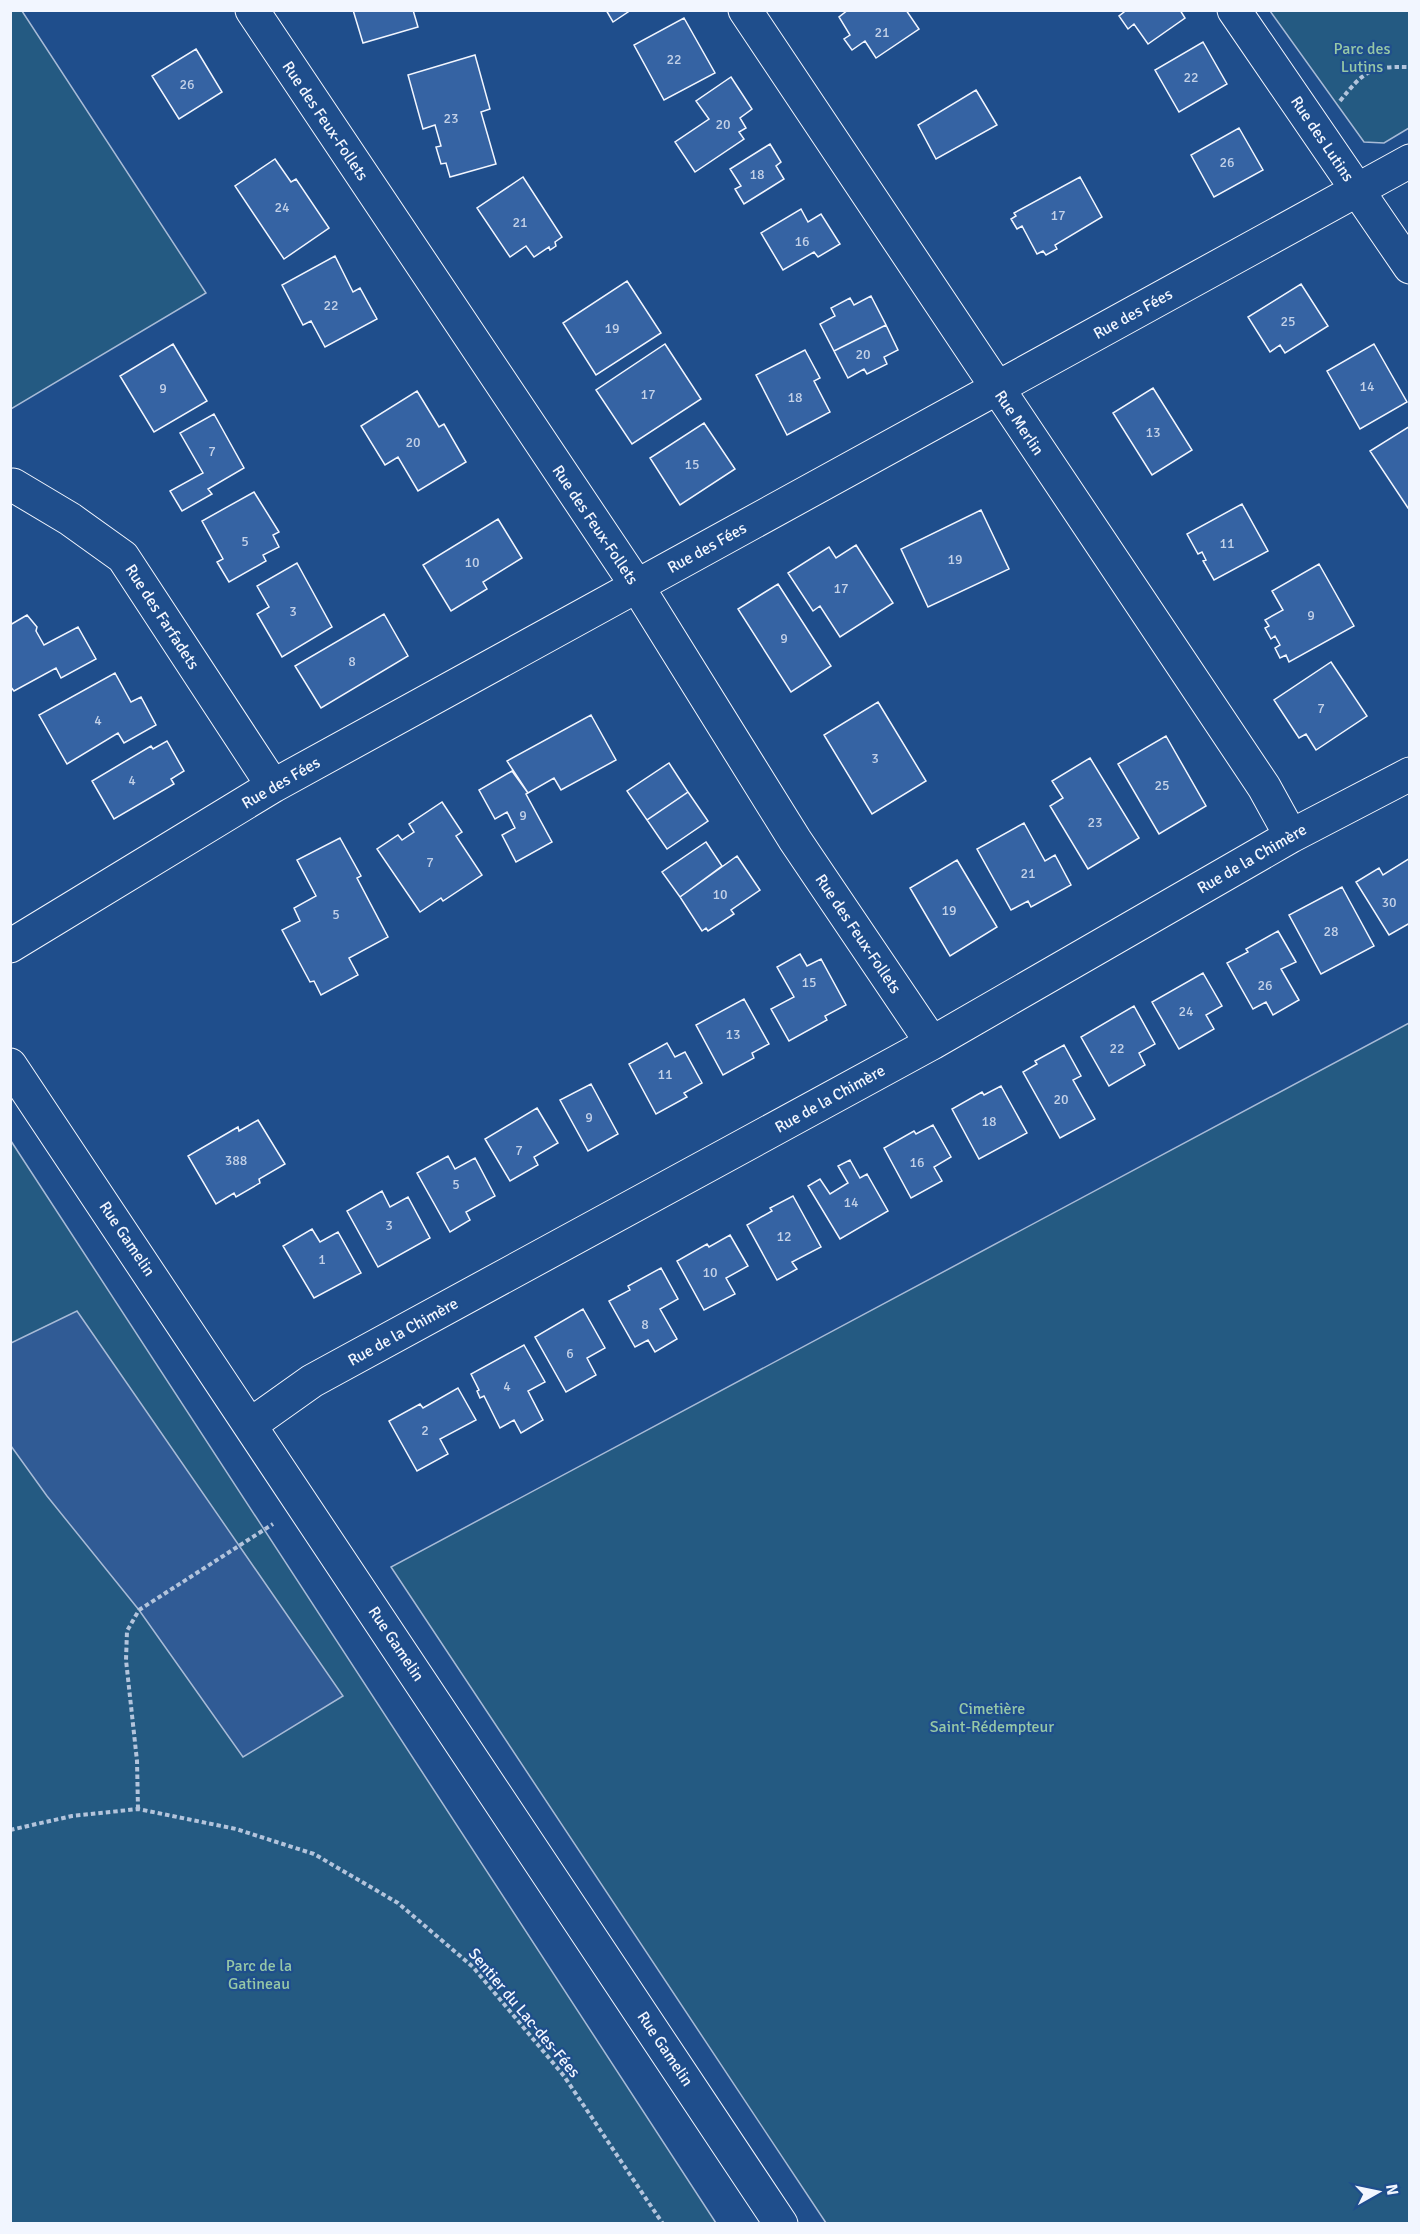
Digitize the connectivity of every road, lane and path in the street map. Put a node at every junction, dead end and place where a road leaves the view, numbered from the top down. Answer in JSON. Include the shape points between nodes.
{"nodes":[{"id":1,"x":252,"y":10,"type":"edge"},
{"id":2,"x":745,"y":10,"type":"edge"},
{"id":3,"x":1234,"y":10,"type":"edge"},
{"id":4,"x":1410,"y":67,"type":"edge"},
{"id":5,"x":1316,"y":130,"type":"junction"},
{"id":6,"x":1410,"y":161,"type":"edge"},
{"id":7,"x":1358,"y":190,"type":"junction"},
{"id":8,"x":1410,"y":267,"type":"edge"},
{"id":9,"x":996,"y":389,"type":"junction"},
{"id":10,"x":13,"y":485,"type":"dead end"},
{"id":11,"x":637,"y":586,"type":"junction"},
{"id":12,"x":1410,"y":774,"type":"edge"},
{"id":13,"x":273,"y":786,"type":"junction"},
{"id":14,"x":1291,"y":836,"type":"junction"},
{"id":15,"x":10,"y":946,"type":"edge"},
{"id":16,"x":932,"y":1043,"type":"junction"},
{"id":17,"x":10,"y":1065,"type":"edge"},
{"id":18,"x":250,"y":1425,"type":"junction"},
{"id":19,"x":303,"y":1505,"type":"junction"},
{"id":20,"x":138,"y":1809,"type":"junction"},
{"id":21,"x":10,"y":1830,"type":"edge"},
{"id":22,"x":663,"y":2223,"type":"edge"},
{"id":23,"x":781,"y":2223,"type":"edge"}],
"edges":[{"from":1,"to":11,"type":"street","name":"Rue des Feux-Follets"},
{"from":2,"to":9,"type":"street","name":"Rue Merlin"},
{"from":3,"to":5,"type":"street","name":"Rue des Lutins"},
{"from":4,"to":5,"type":"path","via":[[1385,66],[1360,76]]},
{"from":5,"to":7,"type":"street","name":"Rue des Lutins"},
{"from":6,"to":7,"type":"street","name":"Rue des Fées"},
{"from":7,"to":8,"type":"street","name":"Rue des Lutins"},
{"from":7,"to":9,"type":"street","name":"Rue des Fées"},
{"from":9,"to":11,"type":"street","name":"Rue des Fées"},
{"from":9,"to":14,"type":"street","name":"Rue Merlin","via":[[1264,787]]},
{"from":10,"to":13,"type":"street","name":"Rue des Farfadets","via":[[123,557]]},
{"from":11,"to":13,"type":"street","name":"Rue des Fées"},
{"from":11,"to":16,"type":"street","name":"Rue des Feux-Follets","via":[[795,840]]},
{"from":12,"to":14,"type":"street","name":"Rue de la Chimère"},
{"from":13,"to":15,"type":"street","name":"Rue des Fées"},
{"from":14,"to":16,"type":"street","name":"Rue de la Chimère"},
{"from":16,"to":18,"type":"street","name":"Rue de la Chimère","via":[[312,1381]]},
{"from":17,"to":18,"type":"street","name":"Rue Gamelin"},
{"from":18,"to":19,"type":"street","name":"Rue Gamelin"},
{"from":19,"to":20,"type":"path","via":[[139,1610],[127,1631]]},
{"from":19,"to":23,"type":"street","name":"Rue Gamelin"},
{"from":20,"to":21,"type":"path","name":"Sentier du Lac-des-Fées","via":[[72,1816]]},
{"from":20,"to":22,"type":"path","name":"Sentier du Lac-des-Fées","via":[[236,1829],[314,1854],[398,1903],[473,1967],[556,2067]]}]}
